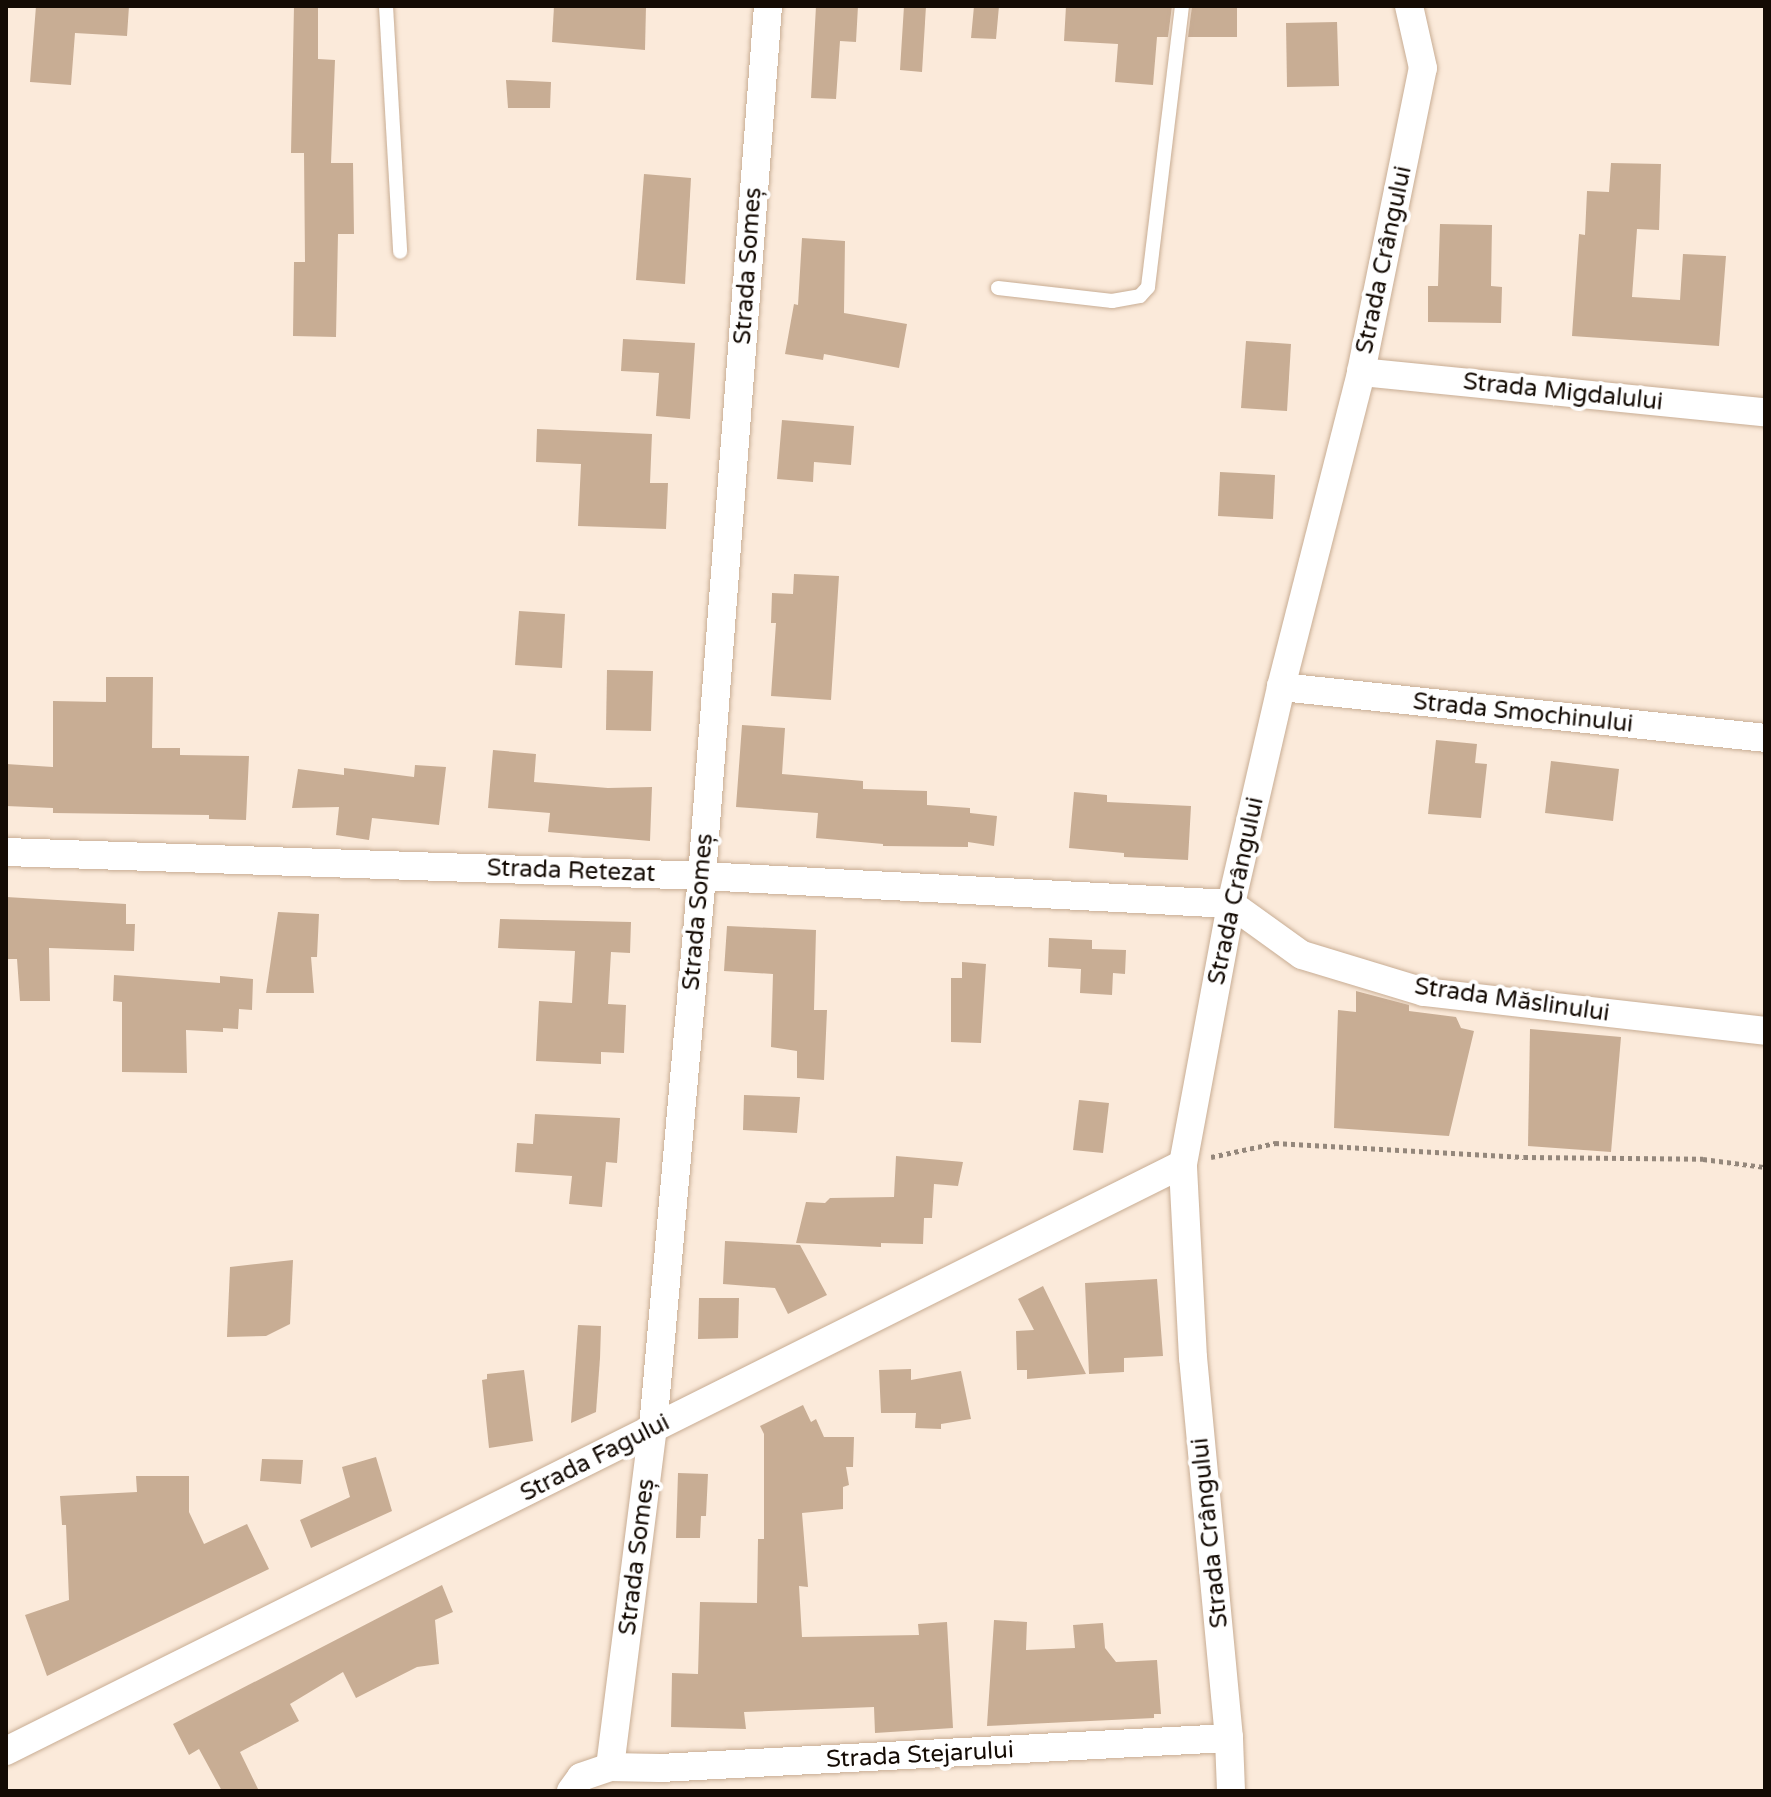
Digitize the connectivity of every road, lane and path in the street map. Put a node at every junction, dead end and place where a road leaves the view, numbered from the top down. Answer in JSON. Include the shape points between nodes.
{"nodes":[{"id":1,"x":386,"y":6,"type":"edge"},
{"id":2,"x":768,"y":6,"type":"edge"},
{"id":3,"x":1182,"y":6,"type":"edge"},
{"id":4,"x":1409,"y":6,"type":"edge"},
{"id":5,"x":400,"y":252,"type":"dead end"},
{"id":6,"x":998,"y":288,"type":"dead end"},
{"id":7,"x":1361,"y":372,"type":"junction"},
{"id":8,"x":1765,"y":412,"type":"edge"},
{"id":9,"x":1281,"y":687,"type":"junction"},
{"id":10,"x":1765,"y":738,"type":"edge"},
{"id":11,"x":6,"y":852,"type":"edge"},
{"id":12,"x":702,"y":876,"type":"junction"},
{"id":13,"x":1231,"y":904,"type":"junction"},
{"id":14,"x":1765,"y":1031,"type":"edge"},
{"id":15,"x":1183,"y":1164,"type":"junction"},
{"id":16,"x":1765,"y":1167,"type":"edge"},
{"id":17,"x":653,"y":1428,"type":"junction"},
{"id":18,"x":1229,"y":1738,"type":"junction"},
{"id":19,"x":6,"y":1751,"type":"edge"},
{"id":20,"x":610,"y":1767,"type":"junction"},
{"id":21,"x":571,"y":1791,"type":"edge"},
{"id":22,"x":1231,"y":1791,"type":"edge"}],
"edges":[{"from":1,"to":5,"type":"lane"},
{"from":2,"to":12,"type":"street","name":"Strada Someș"},
{"from":3,"to":6,"type":"lane","via":[[1148,287],[1140,296],[1112,301]]},
{"from":4,"to":7,"type":"street","name":"Strada Crângului","via":[[1423,68]]},
{"from":7,"to":8,"type":"street","name":"Strada Migdalului"},
{"from":7,"to":9,"type":"street","name":"Strada Crângului"},
{"from":9,"to":10,"type":"street","name":"Strada Smochinului"},
{"from":9,"to":13,"type":"street","name":"Strada Crângului"},
{"from":11,"to":12,"type":"street","name":"Strada Retezat"},
{"from":12,"to":13,"type":"street","name":"Strada Retezat"},
{"from":12,"to":17,"type":"street","name":"Strada Someș"},
{"from":13,"to":14,"type":"street","name":"Strada Măslinului","via":[[1302,955],[1424,992]]},
{"from":13,"to":15,"type":"street","name":"Strada Crângului"},
{"from":15,"to":16,"type":"path","via":[[1275,1143],[1524,1157],[1703,1159]]},
{"from":15,"to":17,"type":"street","name":"Strada Fagului"},
{"from":15,"to":18,"type":"street","name":"Strada Crângului","via":[[1193,1358]]},
{"from":17,"to":19,"type":"street","name":"Strada Fagului"},
{"from":17,"to":20,"type":"street","name":"Strada Someș"},
{"from":18,"to":20,"type":"street","name":"Strada Stejarului"},
{"from":18,"to":22,"type":"street","name":"Strada Crângului"},
{"from":20,"to":21,"type":"street","via":[[581,1777]]}]}
